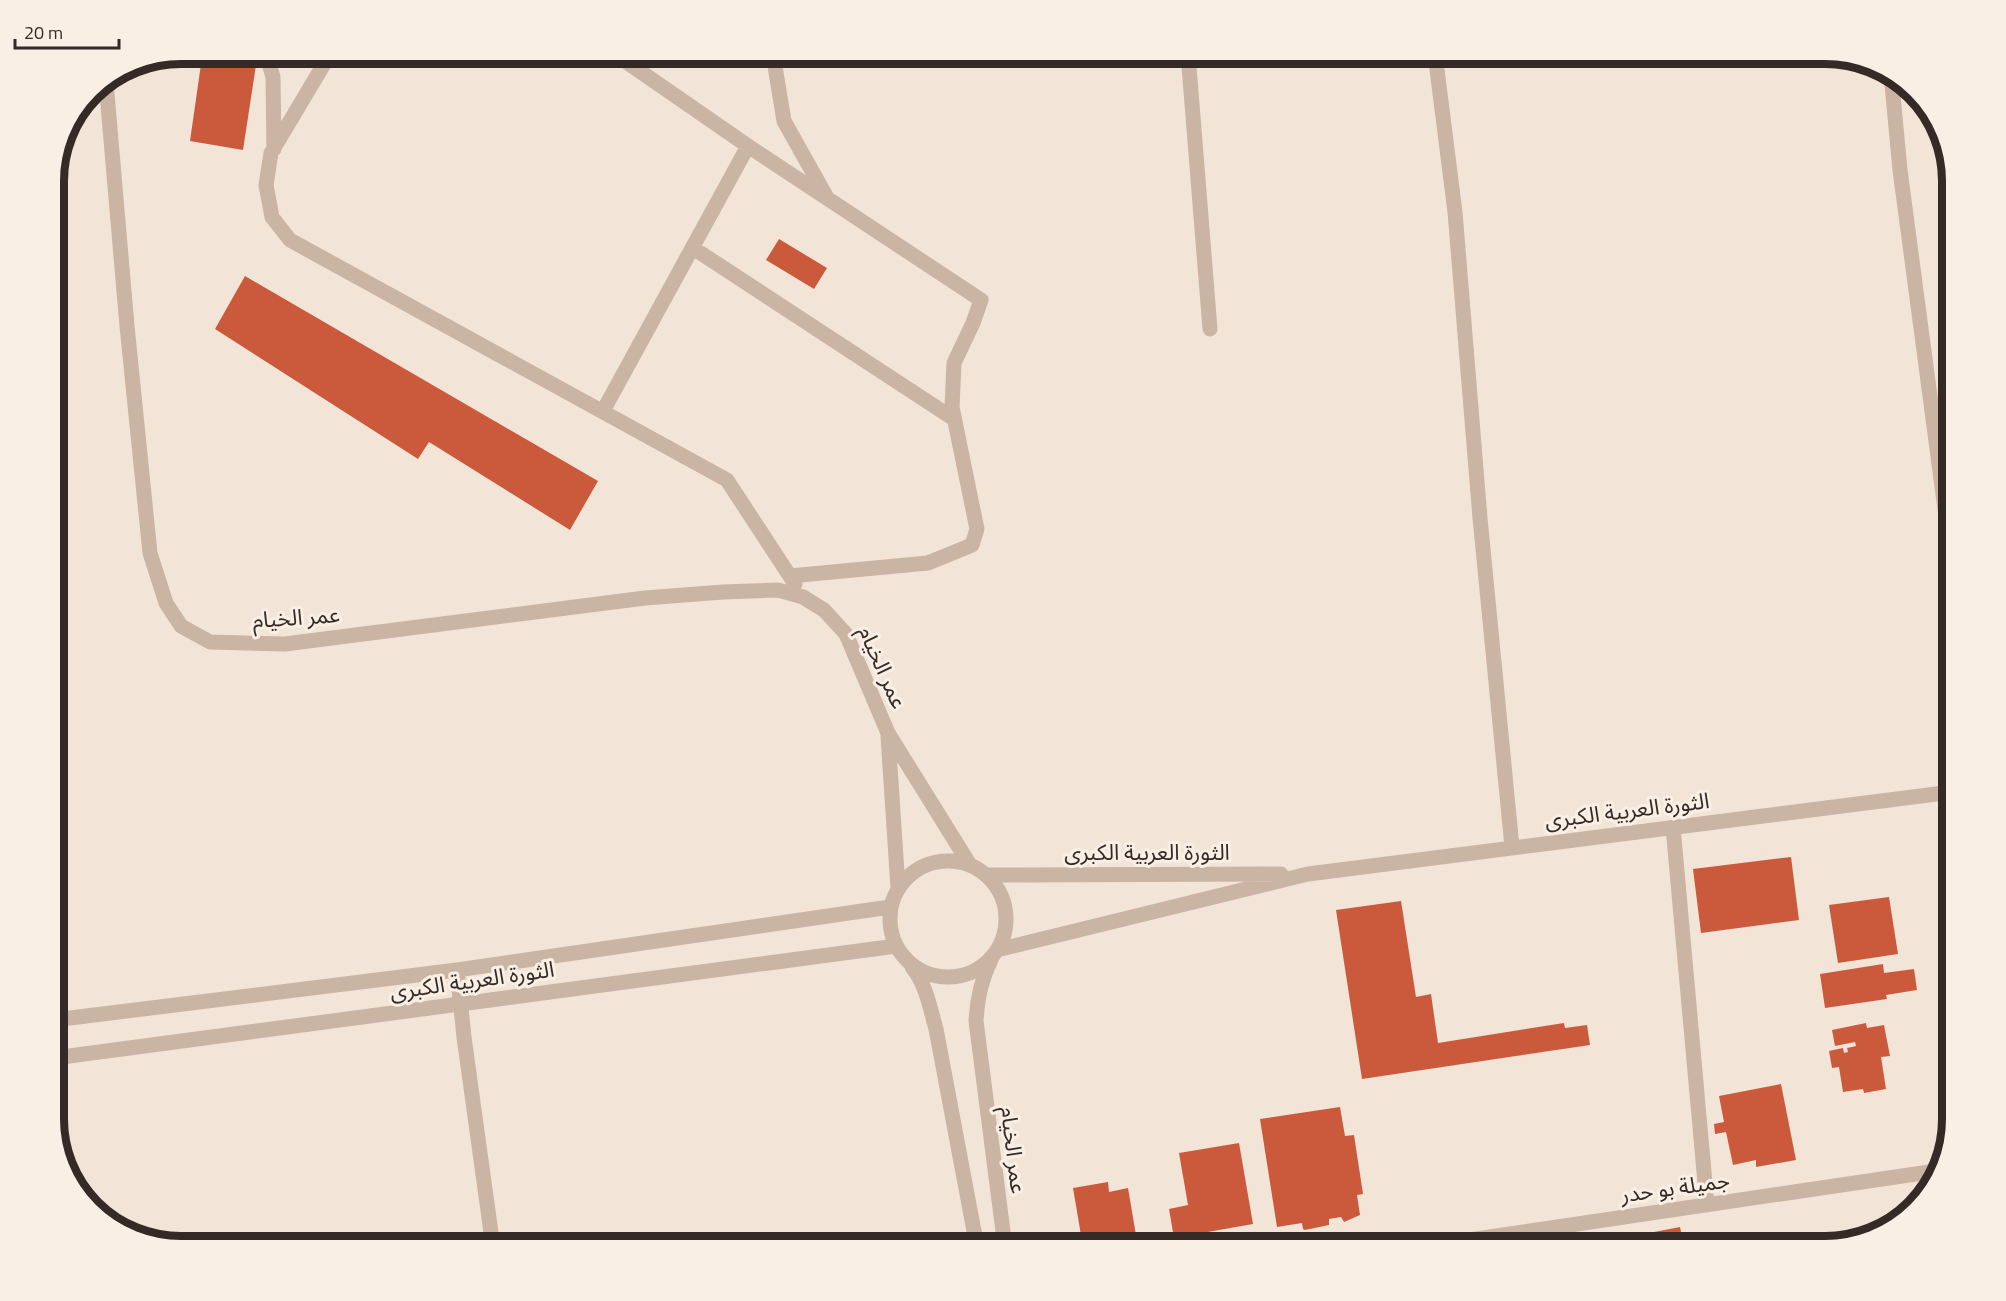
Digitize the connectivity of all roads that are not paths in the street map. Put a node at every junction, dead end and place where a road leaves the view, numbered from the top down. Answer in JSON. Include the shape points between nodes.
{"nodes":[{"id":1,"x":269,"y":64,"type":"edge"},
{"id":2,"x":324,"y":64,"type":"edge"},
{"id":3,"x":629,"y":64,"type":"edge"},
{"id":4,"x":775,"y":64,"type":"edge"},
{"id":5,"x":1189,"y":64,"type":"edge"},
{"id":6,"x":1437,"y":64,"type":"edge"},
{"id":7,"x":1892,"y":86,"type":"edge"},
{"id":8,"x":107,"y":92,"type":"edge"},
{"id":9,"x":748,"y":146,"type":"junction"},
{"id":10,"x":274,"y":150,"type":"junction"},
{"id":11,"x":827,"y":198,"type":"junction"},
{"id":12,"x":693,"y":248,"type":"junction"},
{"id":13,"x":1210,"y":329,"type":"dead end"},
{"id":14,"x":603,"y":411,"type":"junction"},
{"id":15,"x":954,"y":419,"type":"junction"},
{"id":16,"x":1942,"y":487,"type":"edge"},
{"id":17,"x":790,"y":576,"type":"junction"},
{"id":18,"x":804,"y":597,"type":"junction"},
{"id":19,"x":888,"y":733,"type":"junction"},
{"id":20,"x":1942,"y":793,"type":"edge"},
{"id":21,"x":1673,"y":827,"type":"junction"},
{"id":22,"x":1512,"y":847,"type":"junction"},
{"id":23,"x":970,"y":865,"type":"junction"},
{"id":24,"x":1308,"y":874,"type":"junction"},
{"id":25,"x":987,"y":875,"type":"junction"},
{"id":26,"x":898,"y":888,"type":"junction"},
{"id":27,"x":890,"y":907,"type":"junction"},
{"id":28,"x":896,"y":946,"type":"junction"},
{"id":29,"x":996,"y":952,"type":"junction"},
{"id":30,"x":909,"y":962,"type":"junction"},
{"id":31,"x":457,"y":970,"type":"junction"},
{"id":32,"x":460,"y":1004,"type":"junction"},
{"id":33,"x":65,"y":1019,"type":"edge"},
{"id":34,"x":65,"y":1057,"type":"edge"},
{"id":35,"x":1928,"y":1172,"type":"edge"},
{"id":36,"x":1707,"y":1205,"type":"junction"},
{"id":37,"x":492,"y":1236,"type":"edge"},
{"id":38,"x":975,"y":1236,"type":"edge"},
{"id":39,"x":1004,"y":1236,"type":"edge"},
{"id":40,"x":1496,"y":1236,"type":"edge"}],
"edges":[{"from":1,"to":10,"type":"street","via":[[273,77]]},
{"from":2,"to":10,"type":"street"},
{"from":3,"to":9,"type":"street"},
{"from":4,"to":11,"type":"street","via":[[784,121]]},
{"from":5,"to":13,"type":"street"},
{"from":6,"to":22,"type":"street","via":[[1455,212]]},
{"from":7,"to":16,"type":"street"},
{"from":8,"to":18,"type":"street","name":"عمر الخيام","via":[[150,553],[166,603],[181,626],[210,642],[285,644],[645,597],[778,590]]},
{"from":9,"to":11,"type":"street"},
{"from":9,"to":12,"type":"street"},
{"from":10,"to":14,"type":"street","via":[[266,185],[272,217],[290,240]]},
{"from":11,"to":15,"type":"street","via":[[981,300],[954,363]]},
{"from":12,"to":14,"type":"street"},
{"from":12,"to":15,"type":"street"},
{"from":14,"to":17,"type":"street","via":[[728,480]]},
{"from":15,"to":17,"type":"street","via":[[977,529],[972,545],[928,563]]},
{"from":17,"to":18,"type":"street"},
{"from":18,"to":19,"type":"street","name":"عمر الخيام","via":[[824,610],[846,634]]},
{"from":19,"to":23,"type":"street","name":"عمر الخيام"},
{"from":19,"to":26,"type":"street","name":"عمر الخيام"},
{"from":20,"to":21,"type":"street","name":"الثورة العربية الكبرى"},
{"from":21,"to":22,"type":"street","name":"الثورة العربية الكبرى"},
{"from":21,"to":36,"type":"street"},
{"from":22,"to":24,"type":"street","name":"الثورة العربية الكبرى"},
{"from":23,"to":25,"type":"street"},
{"from":23,"to":26,"type":"street","via":[[930,863],[912,873]]},
{"from":24,"to":25,"type":"street","name":"الثورة العربية الكبرى"},
{"from":24,"to":29,"type":"street","name":"الثورة العربية الكبرى"},
{"from":25,"to":29,"type":"street","via":[[1000,892],[1006,911],[1005,931]]},
{"from":26,"to":27,"type":"street"},
{"from":27,"to":28,"type":"street","via":[[889,927]]},
{"from":27,"to":31,"type":"street","name":"الثورة العربية الكبرى"},
{"from":28,"to":30,"type":"street"},
{"from":28,"to":32,"type":"street","name":"الثورة العربية الكبرى"},
{"from":29,"to":30,"type":"street","via":[[984,965],[966,975],[926,973]]},
{"from":29,"to":39,"type":"street","name":"عمر الخيام","via":[[983,978],[976,1021]]},
{"from":30,"to":38,"type":"street","via":[[918,974],[936,1029]]},
{"from":31,"to":32,"type":"street"},
{"from":31,"to":33,"type":"street","name":"الثورة العربية الكبرى"},
{"from":32,"to":34,"type":"street","name":"الثورة العربية الكبرى"},
{"from":32,"to":37,"type":"street"},
{"from":35,"to":36,"type":"street","name":"جميلة بو حدر"},
{"from":36,"to":40,"type":"street","name":"جميلة بو حدر"}]}
